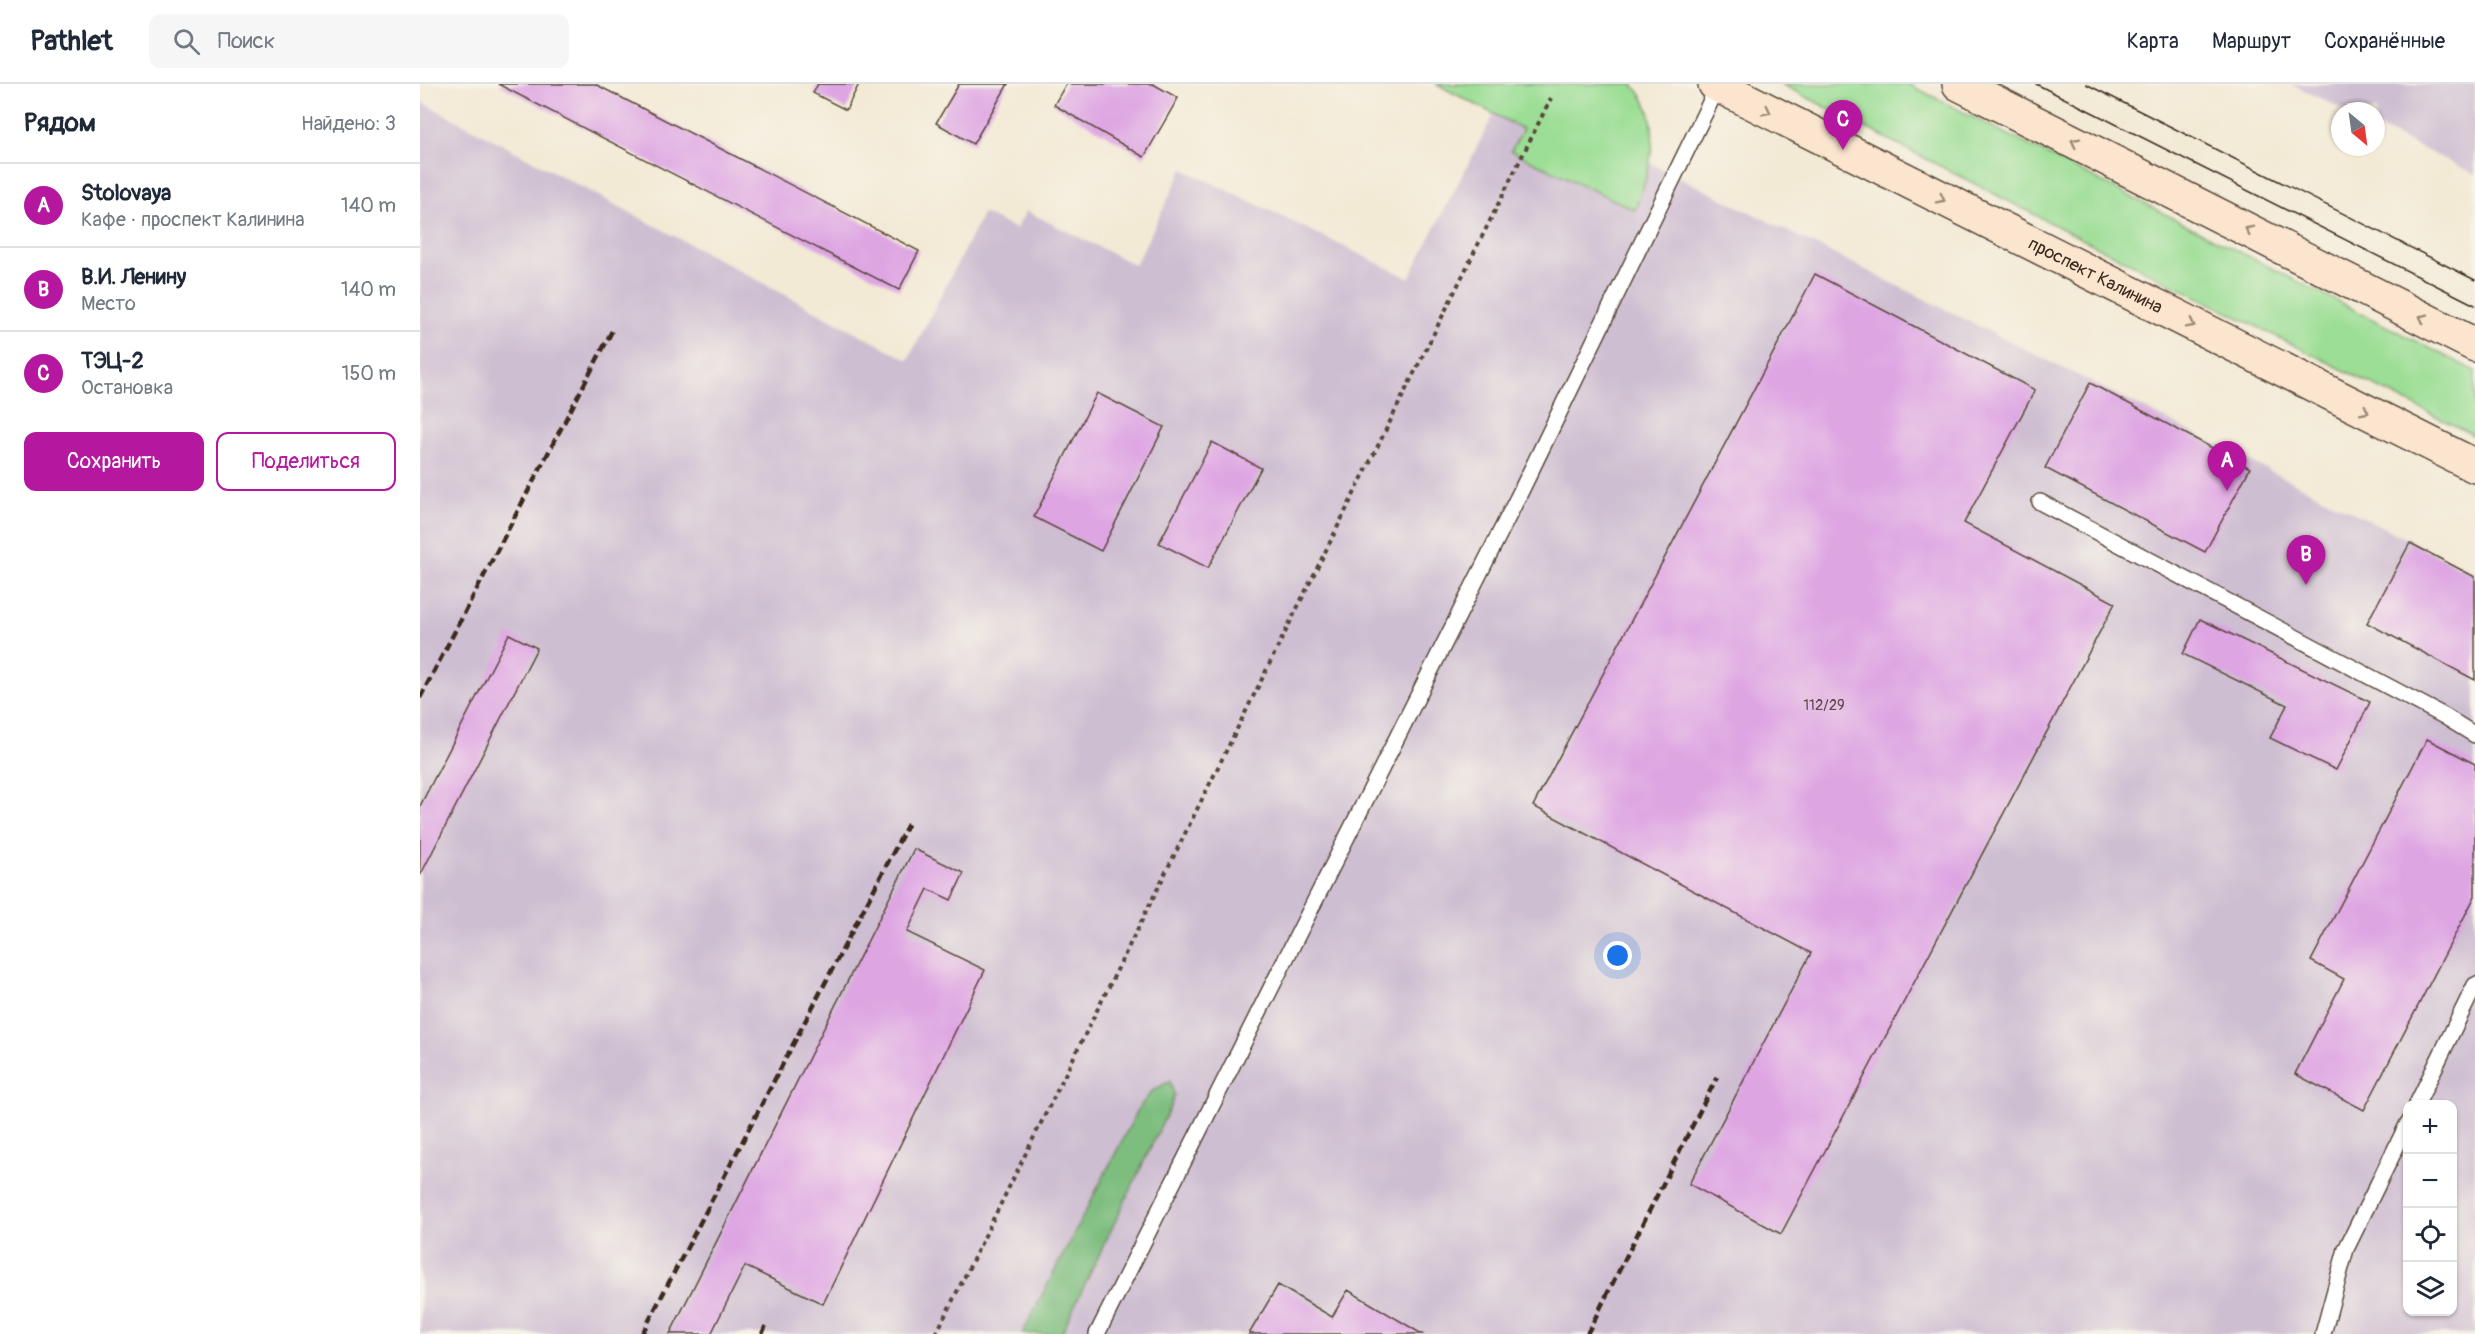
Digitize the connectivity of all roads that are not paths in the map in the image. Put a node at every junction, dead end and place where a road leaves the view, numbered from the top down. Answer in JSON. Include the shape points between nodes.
{"nodes":[{"id":1,"x":1717,"y":84,"type":"edge"},
{"id":2,"x":1959,"y":84,"type":"edge"},
{"id":3,"x":2475,"y":345,"type":"edge"},
{"id":4,"x":2475,"y":466,"type":"edge"},
{"id":5,"x":2040,"y":502,"type":"dead end"},
{"id":6,"x":2475,"y":735,"type":"edge"},
{"id":7,"x":2475,"y":985,"type":"edge"},
{"id":8,"x":2419,"y":1100,"type":"edge"},
{"id":9,"x":2403,"y":1133,"type":"edge"},
{"id":10,"x":1097,"y":1334,"type":"edge"},
{"id":11,"x":2323,"y":1334,"type":"edge"}],
"edges":[{"from":1,"to":4,"type":"main road","name":"проспект Калинина","one_way":true},
{"from":1,"to":10,"type":"lane","via":[[1511,511]]},
{"from":3,"to":2,"type":"main road","one_way":true},
{"from":5,"to":6,"type":"lane"},
{"from":7,"to":8,"type":"lane"},
{"from":9,"to":11,"type":"lane","via":[[2346,1249]]}]}
